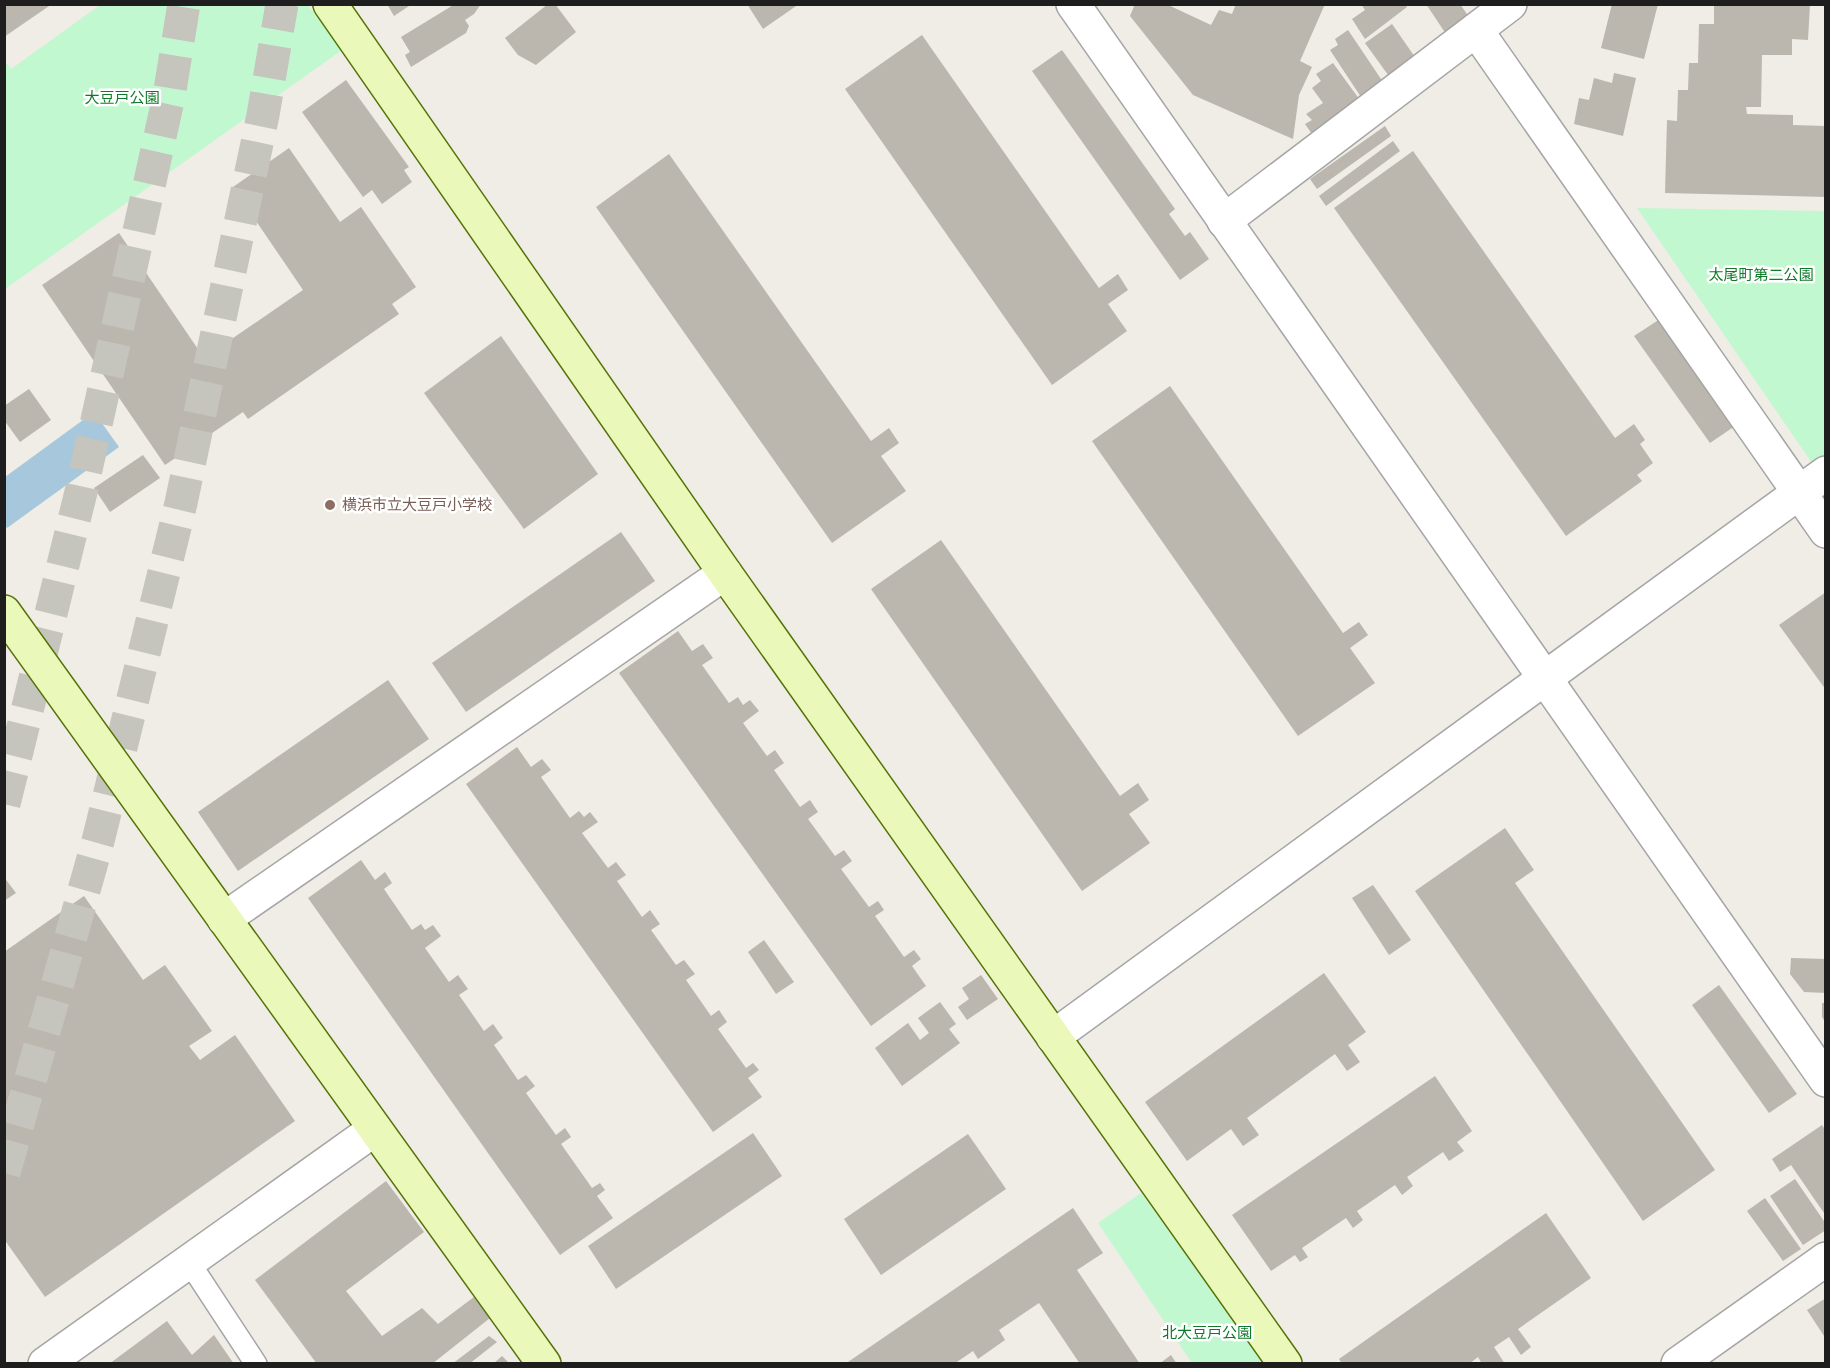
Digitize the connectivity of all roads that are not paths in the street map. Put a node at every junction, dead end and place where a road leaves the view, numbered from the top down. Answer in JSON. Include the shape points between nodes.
{"nodes":[{"id":1,"x":330,"y":4,"type":"edge"},
{"id":2,"x":1073,"y":4,"type":"edge"},
{"id":3,"x":1510,"y":4,"type":"edge"},
{"id":4,"x":1476,"y":30,"type":"junction"},
{"id":5,"x":1224,"y":221,"type":"junction"},
{"id":6,"x":1826,"y":473,"type":"edge"},
{"id":7,"x":1798,"y":492,"type":"junction"},
{"id":8,"x":1826,"y":531,"type":"edge"},
{"id":9,"x":725,"y":573,"type":"junction"},
{"id":10,"x":4,"y":612,"type":"edge"},
{"id":11,"x":1544,"y":678,"type":"junction"},
{"id":12,"x":224,"y":919,"type":"junction"},
{"id":13,"x":1053,"y":1037,"type":"junction"},
{"id":14,"x":1826,"y":1080,"type":"edge"},
{"id":15,"x":375,"y":1129,"type":"junction"},
{"id":16,"x":1826,"y":1259,"type":"edge"},
{"id":17,"x":189,"y":1262,"type":"junction"},
{"id":18,"x":45,"y":1364,"type":"edge"},
{"id":19,"x":256,"y":1364,"type":"edge"},
{"id":20,"x":544,"y":1364,"type":"edge"},
{"id":21,"x":1285,"y":1364,"type":"edge"},
{"id":22,"x":1678,"y":1364,"type":"edge"}],
"edges":[{"from":1,"to":9,"type":"street"},
{"from":2,"to":5,"type":"street"},
{"from":3,"to":4,"type":"street"},
{"from":4,"to":5,"type":"street"},
{"from":4,"to":7,"type":"street"},
{"from":5,"to":11,"type":"street"},
{"from":6,"to":7,"type":"street"},
{"from":7,"to":8,"type":"street"},
{"from":7,"to":11,"type":"street"},
{"from":9,"to":12,"type":"street"},
{"from":9,"to":13,"type":"street"},
{"from":10,"to":12,"type":"street"},
{"from":11,"to":13,"type":"street"},
{"from":11,"to":14,"type":"street"},
{"from":12,"to":15,"type":"street"},
{"from":13,"to":21,"type":"street"},
{"from":15,"to":17,"type":"street"},
{"from":15,"to":20,"type":"street"},
{"from":16,"to":22,"type":"street"},
{"from":17,"to":18,"type":"street"},
{"from":17,"to":19,"type":"lane"}]}
